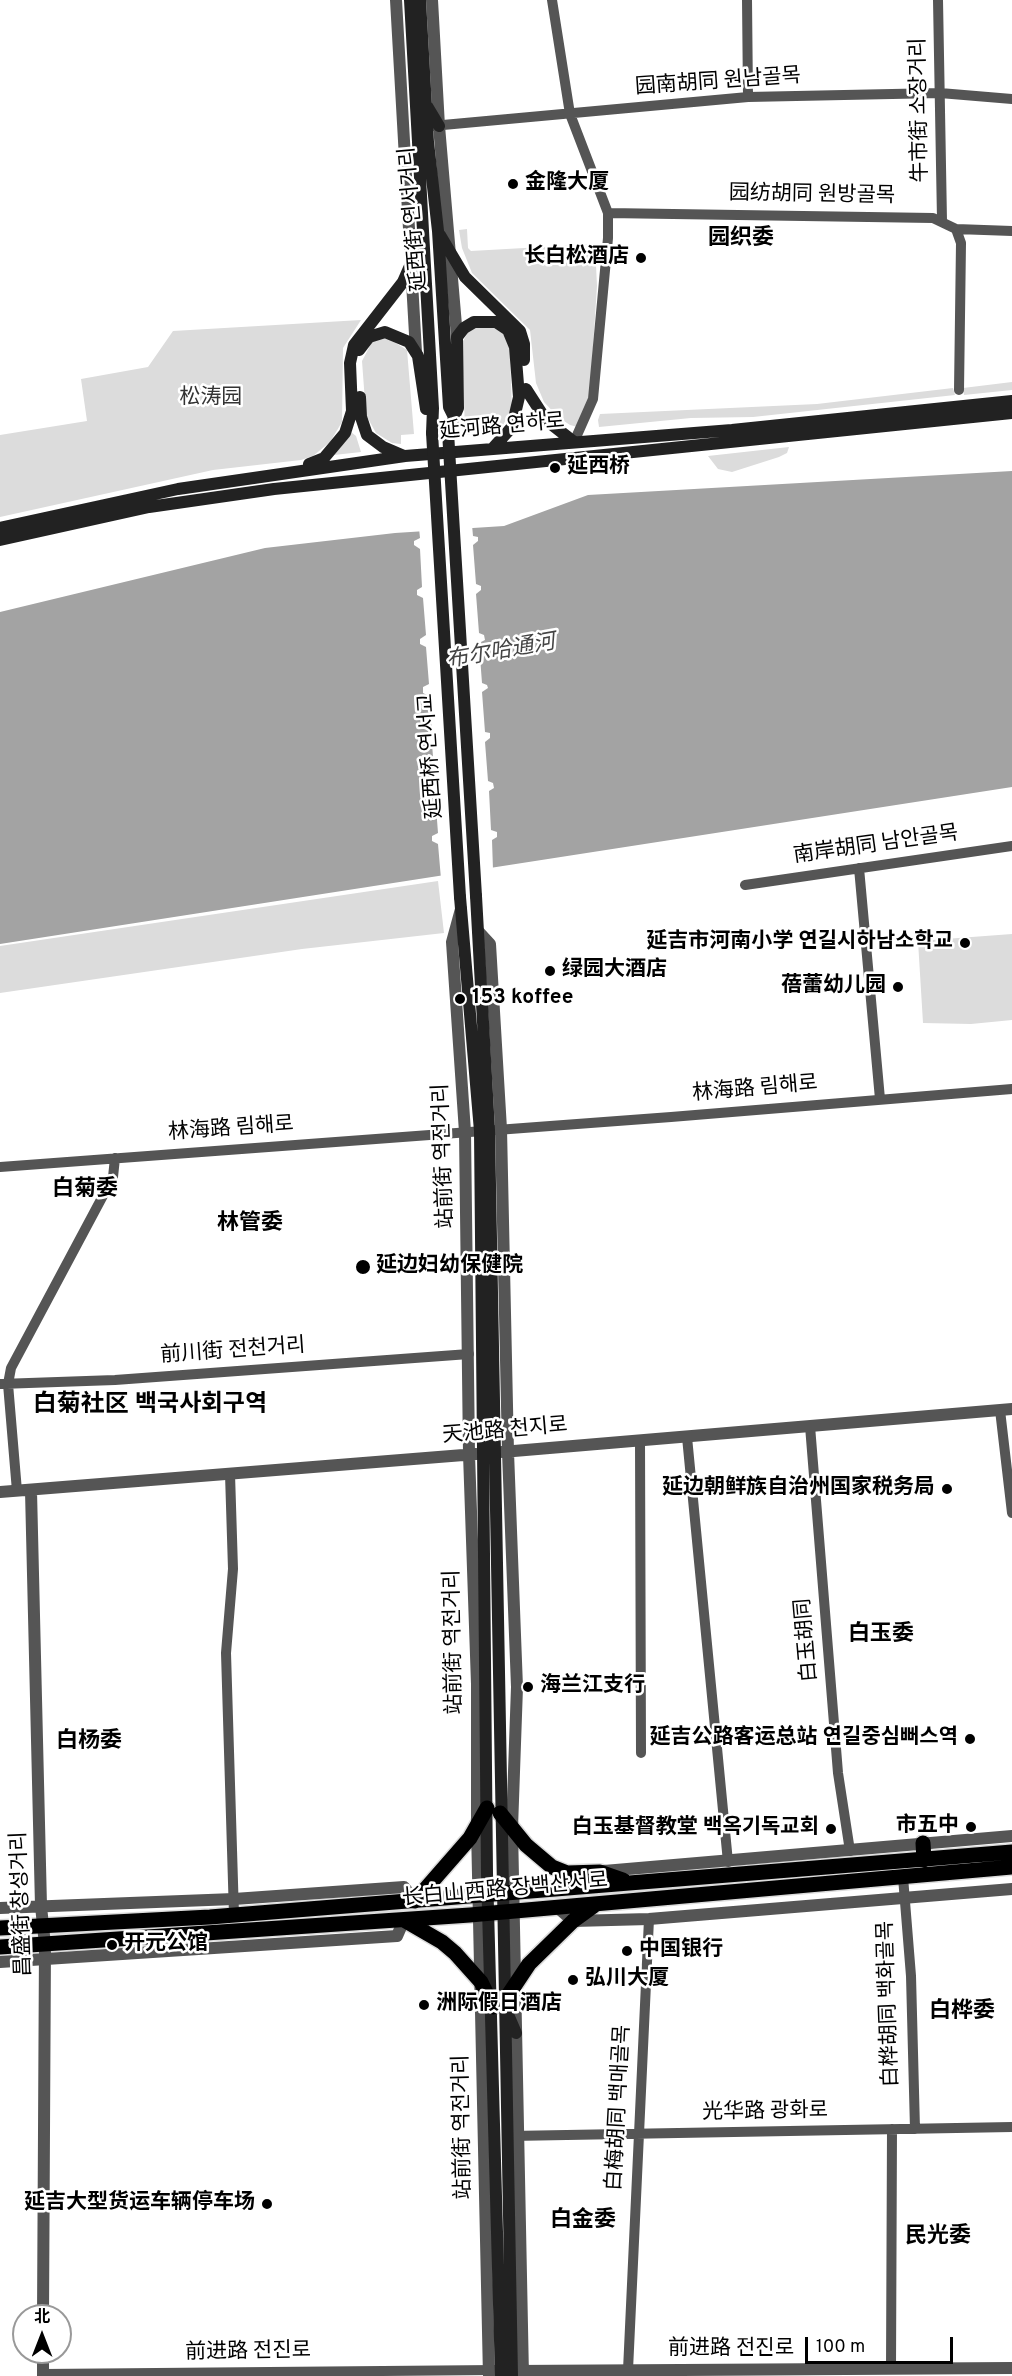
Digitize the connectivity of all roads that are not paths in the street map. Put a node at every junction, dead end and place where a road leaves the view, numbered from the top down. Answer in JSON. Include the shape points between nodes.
{"nodes":[{"id":1,"x":396,"y":0,"type":"edge"},
{"id":2,"x":410,"y":0,"type":"edge"},
{"id":3,"x":420,"y":0,"type":"edge"},
{"id":4,"x":432,"y":0,"type":"edge"},
{"id":5,"x":552,"y":0,"type":"edge"},
{"id":6,"x":747,"y":0,"type":"edge"},
{"id":7,"x":938,"y":0,"type":"edge"},
{"id":8,"x":940,"y":93,"type":"junction"},
{"id":9,"x":748,"y":97,"type":"junction"},
{"id":10,"x":1012,"y":99,"type":"edge"},
{"id":11,"x":570,"y":114,"type":"junction"},
{"id":12,"x":433,"y":126,"type":"junction"},
{"id":13,"x":608,"y":213,"type":"junction"},
{"id":14,"x":942,"y":220,"type":"junction"},
{"id":15,"x":956,"y":229,"type":"junction"},
{"id":16,"x":423,"y":231,"type":"junction"},
{"id":17,"x":438,"y":231,"type":"junction"},
{"id":18,"x":1012,"y":231,"type":"edge"},
{"id":19,"x":451,"y":255,"type":"junction"},
{"id":20,"x":412,"y":265,"type":"junction"},
{"id":21,"x":457,"y":337,"type":"junction"},
{"id":22,"x":416,"y":352,"type":"junction"},
{"id":23,"x":526,"y":389,"type":"junction"},
{"id":24,"x":959,"y":390,"type":"dead end"},
{"id":25,"x":1012,"y":401,"type":"edge"},
{"id":26,"x":1012,"y":413,"type":"edge"},
{"id":27,"x":454,"y":417,"type":"junction"},
{"id":28,"x":431,"y":429,"type":"junction"},
{"id":29,"x":367,"y":435,"type":"junction"},
{"id":30,"x":574,"y":442,"type":"junction"},
{"id":31,"x":499,"y":448,"type":"junction"},
{"id":32,"x":405,"y":456,"type":"junction"},
{"id":33,"x":376,"y":461,"type":"junction"},
{"id":34,"x":485,"y":470,"type":"junction"},
{"id":35,"x":291,"y":472,"type":"junction"},
{"id":36,"x":371,"y":479,"type":"junction"},
{"id":37,"x":0,"y":528,"type":"edge"},
{"id":38,"x":0,"y":540,"type":"edge"},
{"id":39,"x":1012,"y":846,"type":"edge"},
{"id":40,"x":859,"y":868,"type":"junction"},
{"id":41,"x":745,"y":885,"type":"dead end"},
{"id":42,"x":476,"y":896,"type":"joint"},
{"id":43,"x":461,"y":903,"type":"junction"},
{"id":44,"x":1012,"y":1089,"type":"edge"},
{"id":45,"x":880,"y":1099,"type":"junction"},
{"id":46,"x":490,"y":1130,"type":"junction"},
{"id":47,"x":465,"y":1132,"type":"junction"},
{"id":48,"x":115,"y":1158,"type":"junction"},
{"id":49,"x":0,"y":1167,"type":"edge"},
{"id":50,"x":469,"y":1354,"type":"junction"},
{"id":51,"x":4,"y":1384,"type":"edge"},
{"id":52,"x":1006,"y":1410,"type":"edge"},
{"id":53,"x":810,"y":1426,"type":"junction"},
{"id":54,"x":687,"y":1437,"type":"junction"},
{"id":55,"x":640,"y":1441,"type":"junction"},
{"id":56,"x":496,"y":1453,"type":"junction"},
{"id":57,"x":469,"y":1454,"type":"junction"},
{"id":58,"x":230,"y":1474,"type":"junction"},
{"id":59,"x":17,"y":1491,"type":"junction"},
{"id":60,"x":31,"y":1491,"type":"junction"},
{"id":61,"x":0,"y":1492,"type":"edge"},
{"id":62,"x":1012,"y":1513,"type":"edge"},
{"id":63,"x":641,"y":1753,"type":"dead end"},
{"id":64,"x":494,"y":1810,"type":"junction"},
{"id":65,"x":512,"y":1828,"type":"junction"},
{"id":66,"x":477,"y":1829,"type":"junction"},
{"id":67,"x":1012,"y":1836,"type":"edge"},
{"id":68,"x":923,"y":1843,"type":"junction"},
{"id":69,"x":850,"y":1851,"type":"junction"},
{"id":70,"x":1012,"y":1852,"type":"edge"},
{"id":71,"x":924,"y":1860,"type":"junction"},
{"id":72,"x":728,"y":1862,"type":"junction"},
{"id":73,"x":1012,"y":1867,"type":"edge"},
{"id":74,"x":600,"y":1872,"type":"junction"},
{"id":75,"x":903,"y":1877,"type":"junction"},
{"id":76,"x":629,"y":1882,"type":"junction"},
{"id":77,"x":1012,"y":1888,"type":"edge"},
{"id":78,"x":496,"y":1893,"type":"junction"},
{"id":79,"x":905,"y":1897,"type":"junction"},
{"id":80,"x":415,"y":1901,"type":"junction"},
{"id":81,"x":595,"y":1905,"type":"junction"},
{"id":82,"x":41,"y":1906,"type":"junction"},
{"id":83,"x":234,"y":1907,"type":"junction"},
{"id":84,"x":0,"y":1908,"type":"edge"},
{"id":85,"x":558,"y":1908,"type":"junction"},
{"id":86,"x":496,"y":1913,"type":"junction"},
{"id":87,"x":650,"y":1919,"type":"junction"},
{"id":88,"x":404,"y":1920,"type":"junction"},
{"id":89,"x":573,"y":1922,"type":"junction"},
{"id":90,"x":44,"y":1925,"type":"junction"},
{"id":91,"x":0,"y":1928,"type":"edge"},
{"id":92,"x":0,"y":1947,"type":"edge"},
{"id":93,"x":45,"y":1952,"type":"junction"},
{"id":94,"x":0,"y":1962,"type":"edge"},
{"id":95,"x":481,"y":1982,"type":"junction"},
{"id":96,"x":515,"y":1983,"type":"junction"},
{"id":97,"x":498,"y":2005,"type":"junction"},
{"id":98,"x":516,"y":2033,"type":"junction"},
{"id":99,"x":1012,"y":2127,"type":"edge"},
{"id":100,"x":892,"y":2129,"type":"junction"},
{"id":101,"x":915,"y":2129,"type":"junction"},
{"id":102,"x":637,"y":2133,"type":"junction"},
{"id":103,"x":513,"y":2136,"type":"junction"},
{"id":104,"x":44,"y":2304,"type":"edge"},
{"id":105,"x":1012,"y":2368,"type":"edge"},
{"id":106,"x":891,"y":2369,"type":"junction"},
{"id":107,"x":628,"y":2370,"type":"junction"},
{"id":108,"x":980,"y":2372,"type":"edge"},
{"id":109,"x":506,"y":2373,"type":"edge"},
{"id":110,"x":775,"y":2373,"type":"edge"},
{"id":111,"x":267,"y":2374,"type":"edge"},
{"id":112,"x":43,"y":2375,"type":"edge"}],
"edges":[{"from":1,"to":20,"type":"street","name":"延西街 연서거리"},
{"from":2,"to":16,"type":"main road","name":"延西街 연서거리"},
{"from":3,"to":12,"type":"main road","name":"延西街 연서거리","via":[[425,103]]},
{"from":4,"to":12,"type":"street","name":"延西街 연서거리"},
{"from":5,"to":11,"type":"street"},
{"from":6,"to":9,"type":"street"},
{"from":7,"to":8,"type":"street","name":"牛市街 소장거리"},
{"from":8,"to":9,"type":"street","name":"园南胡同 원남골목"},
{"from":8,"to":10,"type":"street","name":"园南胡同 원남골목"},
{"from":8,"to":14,"type":"street","name":"牛市街 소장거리"},
{"from":9,"to":11,"type":"street","name":"园南胡同 원남골목"},
{"from":11,"to":12,"type":"street","name":"园南胡同 원남골목"},
{"from":11,"to":13,"type":"street"},
{"from":12,"to":17,"type":"main road","name":"延西街 연서거리"},
{"from":12,"to":19,"type":"street","name":"延西街 연서거리"},
{"from":13,"to":14,"type":"street","name":"园纺胡同 원방골목"},
{"from":13,"to":30,"type":"street","via":[[593,399]]},
{"from":14,"to":15,"type":"street"},
{"from":15,"to":18,"type":"street"},
{"from":15,"to":24,"type":"street","via":[[961,243]]},
{"from":16,"to":20,"type":"main road"},
{"from":16,"to":28,"type":"main road","name":"延西街 연서거리"},
{"from":17,"to":19,"type":"main road"},
{"from":17,"to":27,"type":"main road","name":"延西街 연서거리","via":[[449,407]]},
{"from":19,"to":21,"type":"street","name":"延西街 연서거리"},
{"from":19,"to":23,"type":"main road","via":[[476,290],[520,331]]},
{"from":20,"to":22,"type":"street","name":"延西街 연서거리"},
{"from":20,"to":35,"type":"main road","via":[[354,345],[350,363],[352,411],[339,443],[324,458]]},
{"from":21,"to":27,"type":"main road","via":[[458,408]]},
{"from":21,"to":31,"type":"main road","via":[[469,324],[488,320],[508,330],[515,347],[517,413]]},
{"from":22,"to":28,"type":"main road"},
{"from":22,"to":29,"type":"main road","via":[[410,342],[385,332],[363,342],[358,356],[360,409]]},
{"from":23,"to":30,"type":"main road","via":[[546,420]]},
{"from":23,"to":31,"type":"main road","via":[[522,423]]},
{"from":25,"to":30,"type":"main road","name":"延河路 연하로"},
{"from":26,"to":34,"type":"main road","name":"延河路 연하로"},
{"from":27,"to":42,"type":"main road","name":"延西桥 연서교","bridge":true,"via":[[448,432]]},
{"from":28,"to":43,"type":"main road","name":"延西桥 연서교","bridge":true},
{"from":29,"to":32,"type":"main road"},
{"from":29,"to":33,"type":"main road"},
{"from":30,"to":31,"type":"main road","name":"延河路 연하로"},
{"from":31,"to":32,"type":"main road","name":"延河路 연하로"},
{"from":31,"to":34,"type":"main road"},
{"from":32,"to":33,"type":"main road","name":"延河路 연하로"},
{"from":33,"to":35,"type":"main road","name":"延河路 연하로"},
{"from":33,"to":36,"type":"main road"},
{"from":34,"to":36,"type":"main road","name":"延河路 연하로"},
{"from":35,"to":37,"type":"main road","name":"延河路 연하로","via":[[133,498]]},
{"from":36,"to":38,"type":"main road","name":"延河路 연하로","via":[[148,507]]},
{"from":39,"to":40,"type":"street","name":"南岸胡同 남안골목"},
{"from":40,"to":41,"type":"street","name":"南岸胡同 남안골목"},
{"from":40,"to":45,"type":"street"},
{"from":42,"to":46,"type":"main road","name":"站前街 역전거리"},
{"from":43,"to":46,"type":"main road","name":"站前街 역전거리"},
{"from":43,"to":47,"type":"street","name":"站前街 역전거리","via":[[452,942]]},
{"from":44,"to":45,"type":"street","name":"林海路 림해로"},
{"from":45,"to":46,"type":"street","name":"林海路 림해로"},
{"from":46,"to":47,"type":"street","name":"林海路 림해로"},
{"from":46,"to":56,"type":"main road","name":"站前街 역전거리"},
{"from":47,"to":48,"type":"street","name":"林海路 림해로"},
{"from":47,"to":50,"type":"street","name":"站前街 역전거리"},
{"from":48,"to":49,"type":"street","name":"林海路 림해로"},
{"from":48,"to":51,"type":"street","via":[[113,1177]]},
{"from":50,"to":51,"type":"street","name":"前川街 전천거리","via":[[115,1380]]},
{"from":50,"to":57,"type":"street","name":"站前街 역전거리"},
{"from":51,"to":59,"type":"street"},
{"from":52,"to":53,"type":"street","name":"天池路 천지로"},
{"from":52,"to":62,"type":"street"},
{"from":53,"to":54,"type":"street","name":"天池路 천지로"},
{"from":53,"to":69,"type":"street","name":"白玉胡同","via":[[838,1773]]},
{"from":54,"to":55,"type":"street","name":"天池路 천지로"},
{"from":54,"to":72,"type":"street"},
{"from":55,"to":56,"type":"street","name":"天池路 천지로"},
{"from":55,"to":63,"type":"street"},
{"from":56,"to":57,"type":"street","name":"天池路 천지로"},
{"from":56,"to":64,"type":"main road","name":"站前街 역전거리"},
{"from":56,"to":65,"type":"street","name":"站前街 역전거리","via":[[517,1686]]},
{"from":57,"to":58,"type":"street","name":"天池路 천지로"},
{"from":57,"to":66,"type":"street","name":"站前街 역전거리","via":[[477,1684]]},
{"from":58,"to":60,"type":"street","name":"天池路 천지로"},
{"from":58,"to":83,"type":"street","via":[[233,1569],[226,1653]]},
{"from":59,"to":60,"type":"street","name":"天池路 천지로"},
{"from":59,"to":61,"type":"street","name":"天池路 천지로"},
{"from":60,"to":82,"type":"street","name":"昌盛街 창성거리"},
{"from":64,"to":65,"type":"main road"},
{"from":64,"to":66,"type":"main road"},
{"from":64,"to":78,"type":"main road","name":"站前街 역전거리"},
{"from":65,"to":74,"type":"main road","via":[[552,1867],[567,1873]]},
{"from":65,"to":78,"type":"street","name":"站前街 역전거리"},
{"from":66,"to":78,"type":"street","name":"站前街 역전거리"},
{"from":66,"to":80,"type":"main road"},
{"from":67,"to":68,"type":"street"},
{"from":68,"to":69,"type":"street"},
{"from":68,"to":71,"type":"main road"},
{"from":69,"to":72,"type":"street"},
{"from":70,"to":71,"type":"main road","name":"长白山西路 장백산서로"},
{"from":71,"to":76,"type":"main road","name":"长白山西路 장백산서로"},
{"from":72,"to":74,"type":"street"},
{"from":73,"to":75,"type":"main road","name":"长白山西路 장백산서로"},
{"from":74,"to":76,"type":"main road"},
{"from":75,"to":79,"type":"street","name":"白桦胡同 백화골목"},
{"from":75,"to":81,"type":"main road","name":"长白山西路 장백산서로"},
{"from":76,"to":78,"type":"main road","name":"长白山西路 장백산서로"},
{"from":77,"to":79,"type":"street"},
{"from":78,"to":80,"type":"main road","name":"长白山西路 장백산서로"},
{"from":78,"to":86,"type":"main road","name":"站前街 역전거리"},
{"from":78,"to":86,"type":"street","name":"站前街 역전거리"},
{"from":79,"to":87,"type":"street"},
{"from":79,"to":101,"type":"street","name":"白桦胡同 백화골목"},
{"from":80,"to":83,"type":"main road","name":"长白山西路 장백산서로"},
{"from":81,"to":85,"type":"main road","name":"长白山西路 장백산서로"},
{"from":81,"to":89,"type":"main road"},
{"from":82,"to":83,"type":"street","name":"长白山西路 장백산서로"},
{"from":82,"to":84,"type":"street","name":"长白山西路 장백산서로"},
{"from":82,"to":90,"type":"street","name":"昌盛街 창성거리"},
{"from":83,"to":90,"type":"main road","name":"长白山西路 장백산서로"},
{"from":85,"to":86,"type":"main road","name":"长白山西路 장백산서로"},
{"from":85,"to":89,"type":"street"},
{"from":86,"to":88,"type":"main road","name":"长白山西路 장백산서로"},
{"from":86,"to":95,"type":"street","name":"站前街 역전거리"},
{"from":86,"to":96,"type":"street","name":"站前街 역전거리"},
{"from":86,"to":97,"type":"main road","name":"站前街 역전거리"},
{"from":87,"to":89,"type":"street"},
{"from":87,"to":102,"type":"street","name":"白梅胡同 백매골목"},
{"from":88,"to":93,"type":"main road","name":"长白山西路 장백산서로"},
{"from":88,"to":93,"type":"street","name":"长白山西路 장백산서로","via":[[397,1936]]},
{"from":88,"to":95,"type":"main road","via":[[442,1941]]},
{"from":89,"to":96,"type":"main road"},
{"from":90,"to":91,"type":"main road","name":"长白山西路 장백산서로"},
{"from":90,"to":93,"type":"street","name":"昌盛街 창성거리"},
{"from":92,"to":93,"type":"main road","name":"长白山西路 장백산서로"},
{"from":93,"to":94,"type":"street","name":"长白山西路 장백산서로"},
{"from":93,"to":104,"type":"street","name":"昌盛街 창성거리"},
{"from":95,"to":97,"type":"main road"},
{"from":95,"to":109,"type":"street","name":"站前街 역전거리"},
{"from":96,"to":97,"type":"main road"},
{"from":96,"to":98,"type":"street","name":"站前街 역전거리"},
{"from":97,"to":98,"type":"main road"},
{"from":97,"to":103,"type":"main road","name":"站前街 역전거리"},
{"from":97,"to":109,"type":"main road","name":"站前街 역전거리"},
{"from":98,"to":103,"type":"street","name":"站前街 역전거리"},
{"from":99,"to":101,"type":"street","name":"光华路 광화로"},
{"from":100,"to":101,"type":"street","name":"光华路 광화로"},
{"from":100,"to":102,"type":"street","name":"光华路 광화로"},
{"from":100,"to":106,"type":"street"},
{"from":102,"to":103,"type":"street","name":"光华路 광화로"},
{"from":102,"to":107,"type":"street","name":"白梅胡同 백매골목"},
{"from":103,"to":109,"type":"main road","name":"站前街 역전거리"},
{"from":105,"to":108,"type":"street","name":"前进路 전진로"},
{"from":106,"to":108,"type":"street","name":"前进路 전진로"},
{"from":106,"to":110,"type":"street","name":"前进路 전진로"},
{"from":107,"to":109,"type":"street","name":"前进路 전진로"},
{"from":107,"to":110,"type":"street","name":"前进路 전진로"},
{"from":109,"to":111,"type":"street","name":"前进路 전진로"},
{"from":111,"to":112,"type":"street","name":"前进路 전진로"}]}
